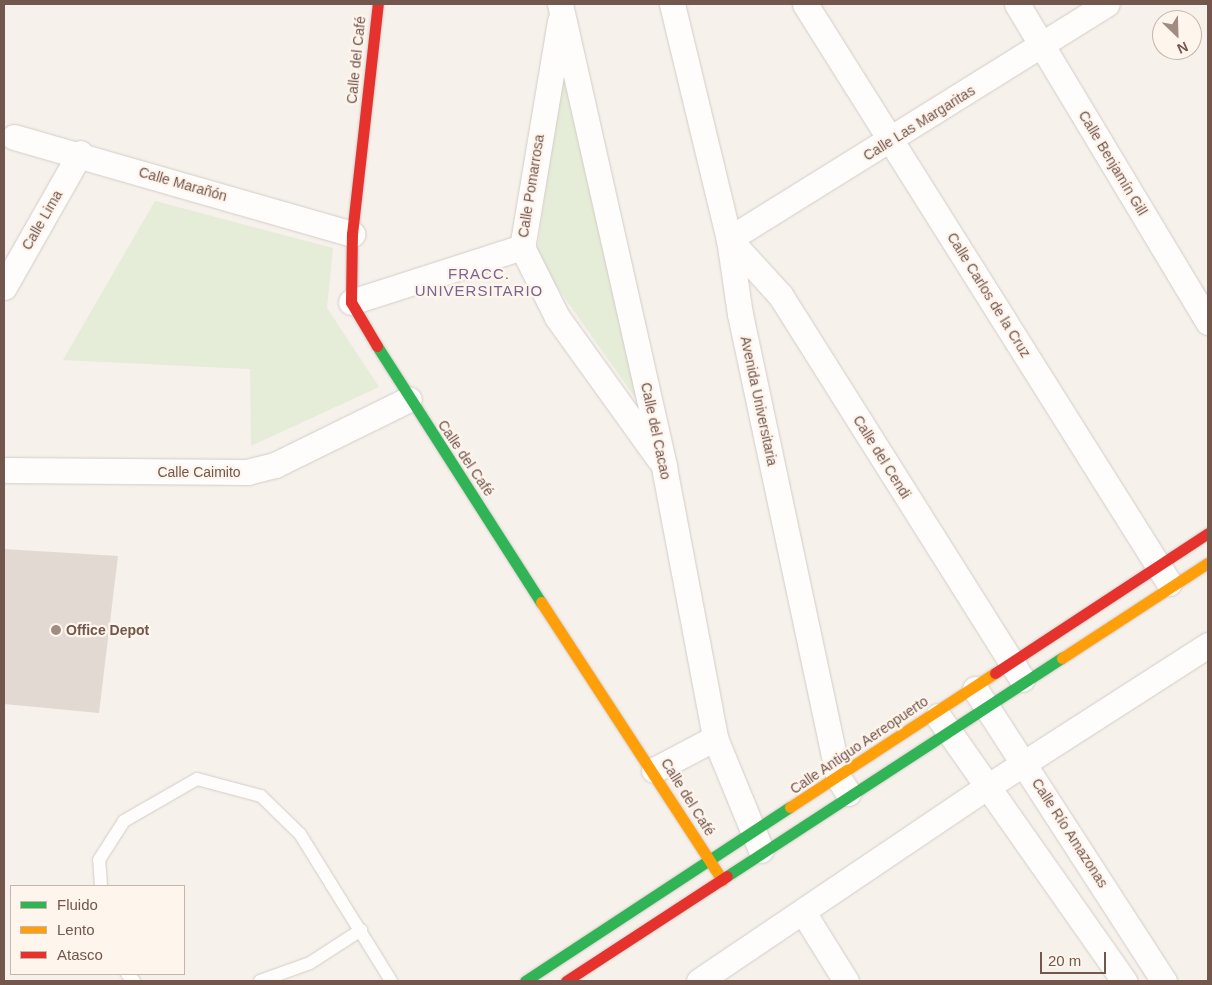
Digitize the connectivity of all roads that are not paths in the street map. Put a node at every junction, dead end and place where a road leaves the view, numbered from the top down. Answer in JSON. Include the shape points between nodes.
{"nodes":[{"id":1,"x":378,"y":4,"type":"edge"},
{"id":2,"x":672,"y":4,"type":"edge"},
{"id":3,"x":804,"y":4,"type":"edge"},
{"id":4,"x":1017,"y":4,"type":"edge"},
{"id":5,"x":1107,"y":4,"type":"edge"},
{"id":6,"x":561,"y":9,"type":"edge"},
{"id":7,"x":1042,"y":44,"type":"junction"},
{"id":8,"x":14,"y":137,"type":"dead end"},
{"id":9,"x":891,"y":141,"type":"junction"},
{"id":10,"x":80,"y":154,"type":"junction"},
{"id":11,"x":352,"y":234,"type":"junction"},
{"id":12,"x":729,"y":239,"type":"junction"},
{"id":13,"x":522,"y":247,"type":"junction"},
{"id":14,"x":4,"y":287,"type":"edge"},
{"id":15,"x":352,"y":302,"type":"junction"},
{"id":16,"x":1208,"y":322,"type":"edge"},
{"id":17,"x":409,"y":399,"type":"junction"},
{"id":18,"x":664,"y":467,"type":"junction"},
{"id":19,"x":4,"y":470,"type":"edge"},
{"id":20,"x":1208,"y":533,"type":"edge"},
{"id":21,"x":1208,"y":562,"type":"edge"},
{"id":22,"x":1158,"y":565,"type":"junction"},
{"id":23,"x":1172,"y":587,"type":"junction"},
{"id":24,"x":1208,"y":645,"type":"edge"},
{"id":25,"x":1011,"y":662,"type":"junction"},
{"id":26,"x":1025,"y":684,"type":"junction"},
{"id":27,"x":974,"y":687,"type":"junction"},
{"id":28,"x":989,"y":708,"type":"junction"},
{"id":29,"x":935,"y":712,"type":"junction"},
{"id":30,"x":949,"y":733,"type":"junction"},
{"id":31,"x":715,"y":738,"type":"junction"},
{"id":32,"x":1025,"y":763,"type":"junction"},
{"id":33,"x":654,"y":770,"type":"junction"},
{"id":34,"x":990,"y":785,"type":"junction"},
{"id":35,"x":844,"y":787,"type":"junction"},
{"id":36,"x":757,"y":844,"type":"junction"},
{"id":37,"x":709,"y":861,"type":"junction"},
{"id":38,"x":722,"y":880,"type":"junction"},
{"id":39,"x":101,"y":885,"type":"edge"},
{"id":40,"x":803,"y":912,"type":"junction"},
{"id":41,"x":361,"y":930,"type":"junction"},
{"id":42,"x":260,"y":981,"type":"edge"},
{"id":43,"x":391,"y":981,"type":"edge"},
{"id":44,"x":525,"y":981,"type":"edge"},
{"id":45,"x":566,"y":981,"type":"edge"},
{"id":46,"x":699,"y":981,"type":"edge"},
{"id":47,"x":846,"y":981,"type":"edge"},
{"id":48,"x":1124,"y":981,"type":"edge"},
{"id":49,"x":1164,"y":981,"type":"edge"}],
"edges":[{"from":1,"to":11,"type":"main road","name":"Calle del Café"},
{"from":2,"to":12,"type":"street","name":"Avenida Universitaria"},
{"from":3,"to":9,"type":"street","name":"Calle Carlos de la Cruz"},
{"from":4,"to":7,"type":"street","name":"Calle Benjamín Gill"},
{"from":5,"to":7,"type":"street","name":"Calle Las Margaritas"},
{"from":6,"to":13,"type":"street","name":"Calle Pomarrosa"},
{"from":6,"to":18,"type":"street","name":"Calle del Cacao","via":[[589,117]]},
{"from":7,"to":9,"type":"street","name":"Calle Las Margaritas"},
{"from":7,"to":16,"type":"street","name":"Calle Benjamín Gill"},
{"from":8,"to":10,"type":"street","name":"Calle Marañón"},
{"from":9,"to":12,"type":"street","name":"Calle Las Margaritas"},
{"from":9,"to":22,"type":"street","name":"Calle Carlos de la Cruz"},
{"from":10,"to":11,"type":"street","name":"Calle Marañón"},
{"from":10,"to":14,"type":"street","name":"Calle Lima"},
{"from":11,"to":15,"type":"main road","name":"Calle del Café"},
{"from":12,"to":25,"type":"street","name":"Calle del Cendi","via":[[780,294]]},
{"from":12,"to":35,"type":"street","name":"Avenida Universitaria","via":[[740,314]]},
{"from":13,"to":15,"type":"street"},
{"from":13,"to":18,"type":"street","name":"Calle Pomarrosa","via":[[557,317]]},
{"from":15,"to":17,"type":"main road","name":"Calle del Café"},
{"from":17,"to":19,"type":"street","name":"Calle Caimito","via":[[275,465],[247,472]]},
{"from":17,"to":33,"type":"main road","name":"Calle del Café"},
{"from":18,"to":31,"type":"street","name":"Calle del Cacao"},
{"from":20,"to":22,"type":"main road","name":"Calle Antiguo Aereopuerto"},
{"from":21,"to":23,"type":"main road","name":"Calle Antiguo Aereopuerto"},
{"from":22,"to":23,"type":"street","name":"Calle Carlos de la Cruz"},
{"from":22,"to":25,"type":"main road","name":"Calle Antiguo Aereopuerto"},
{"from":23,"to":26,"type":"main road","name":"Calle Antiguo Aereopuerto"},
{"from":24,"to":32,"type":"street"},
{"from":25,"to":26,"type":"street","name":"Calle del Cendi"},
{"from":25,"to":27,"type":"main road","name":"Calle Antiguo Aereopuerto"},
{"from":26,"to":28,"type":"main road","name":"Calle Antiguo Aereopuerto"},
{"from":27,"to":28,"type":"street","name":"Calle Río Amazonas"},
{"from":27,"to":29,"type":"main road","name":"Calle Antiguo Aereopuerto"},
{"from":28,"to":30,"type":"main road","name":"Calle Antiguo Aereopuerto"},
{"from":28,"to":32,"type":"street","name":"Calle Río Amazonas"},
{"from":29,"to":30,"type":"street"},
{"from":29,"to":35,"type":"main road","name":"Calle Antiguo Aereopuerto"},
{"from":30,"to":34,"type":"street"},
{"from":30,"to":35,"type":"main road","name":"Calle Antiguo Aereopuerto"},
{"from":31,"to":33,"type":"street"},
{"from":31,"to":36,"type":"street","name":"Calle del Cacao"},
{"from":32,"to":34,"type":"street"},
{"from":32,"to":49,"type":"street","name":"Calle Río Amazonas"},
{"from":33,"to":37,"type":"main road","name":"Calle del Café"},
{"from":34,"to":40,"type":"street"},
{"from":34,"to":48,"type":"street"},
{"from":35,"to":36,"type":"main road","name":"Calle Antiguo Aereopuerto"},
{"from":35,"to":36,"type":"main road","name":"Calle Antiguo Aereopuerto"},
{"from":36,"to":37,"type":"main road","name":"Calle Antiguo Aereopuerto"},
{"from":36,"to":38,"type":"main road","name":"Calle Antiguo Aereopuerto"},
{"from":37,"to":38,"type":"main road","name":"Calle del Café"},
{"from":37,"to":44,"type":"main road","name":"Calle Antiguo Aereopuerto"},
{"from":38,"to":45,"type":"main road","name":"Calle Antiguo Aereopuerto"},
{"from":39,"to":41,"type":"lane","via":[[99,860],[124,820],[197,779],[261,796],[300,834]]},
{"from":40,"to":46,"type":"street"},
{"from":40,"to":47,"type":"street"},
{"from":41,"to":42,"type":"lane","via":[[310,963]]},
{"from":41,"to":43,"type":"lane"}]}
